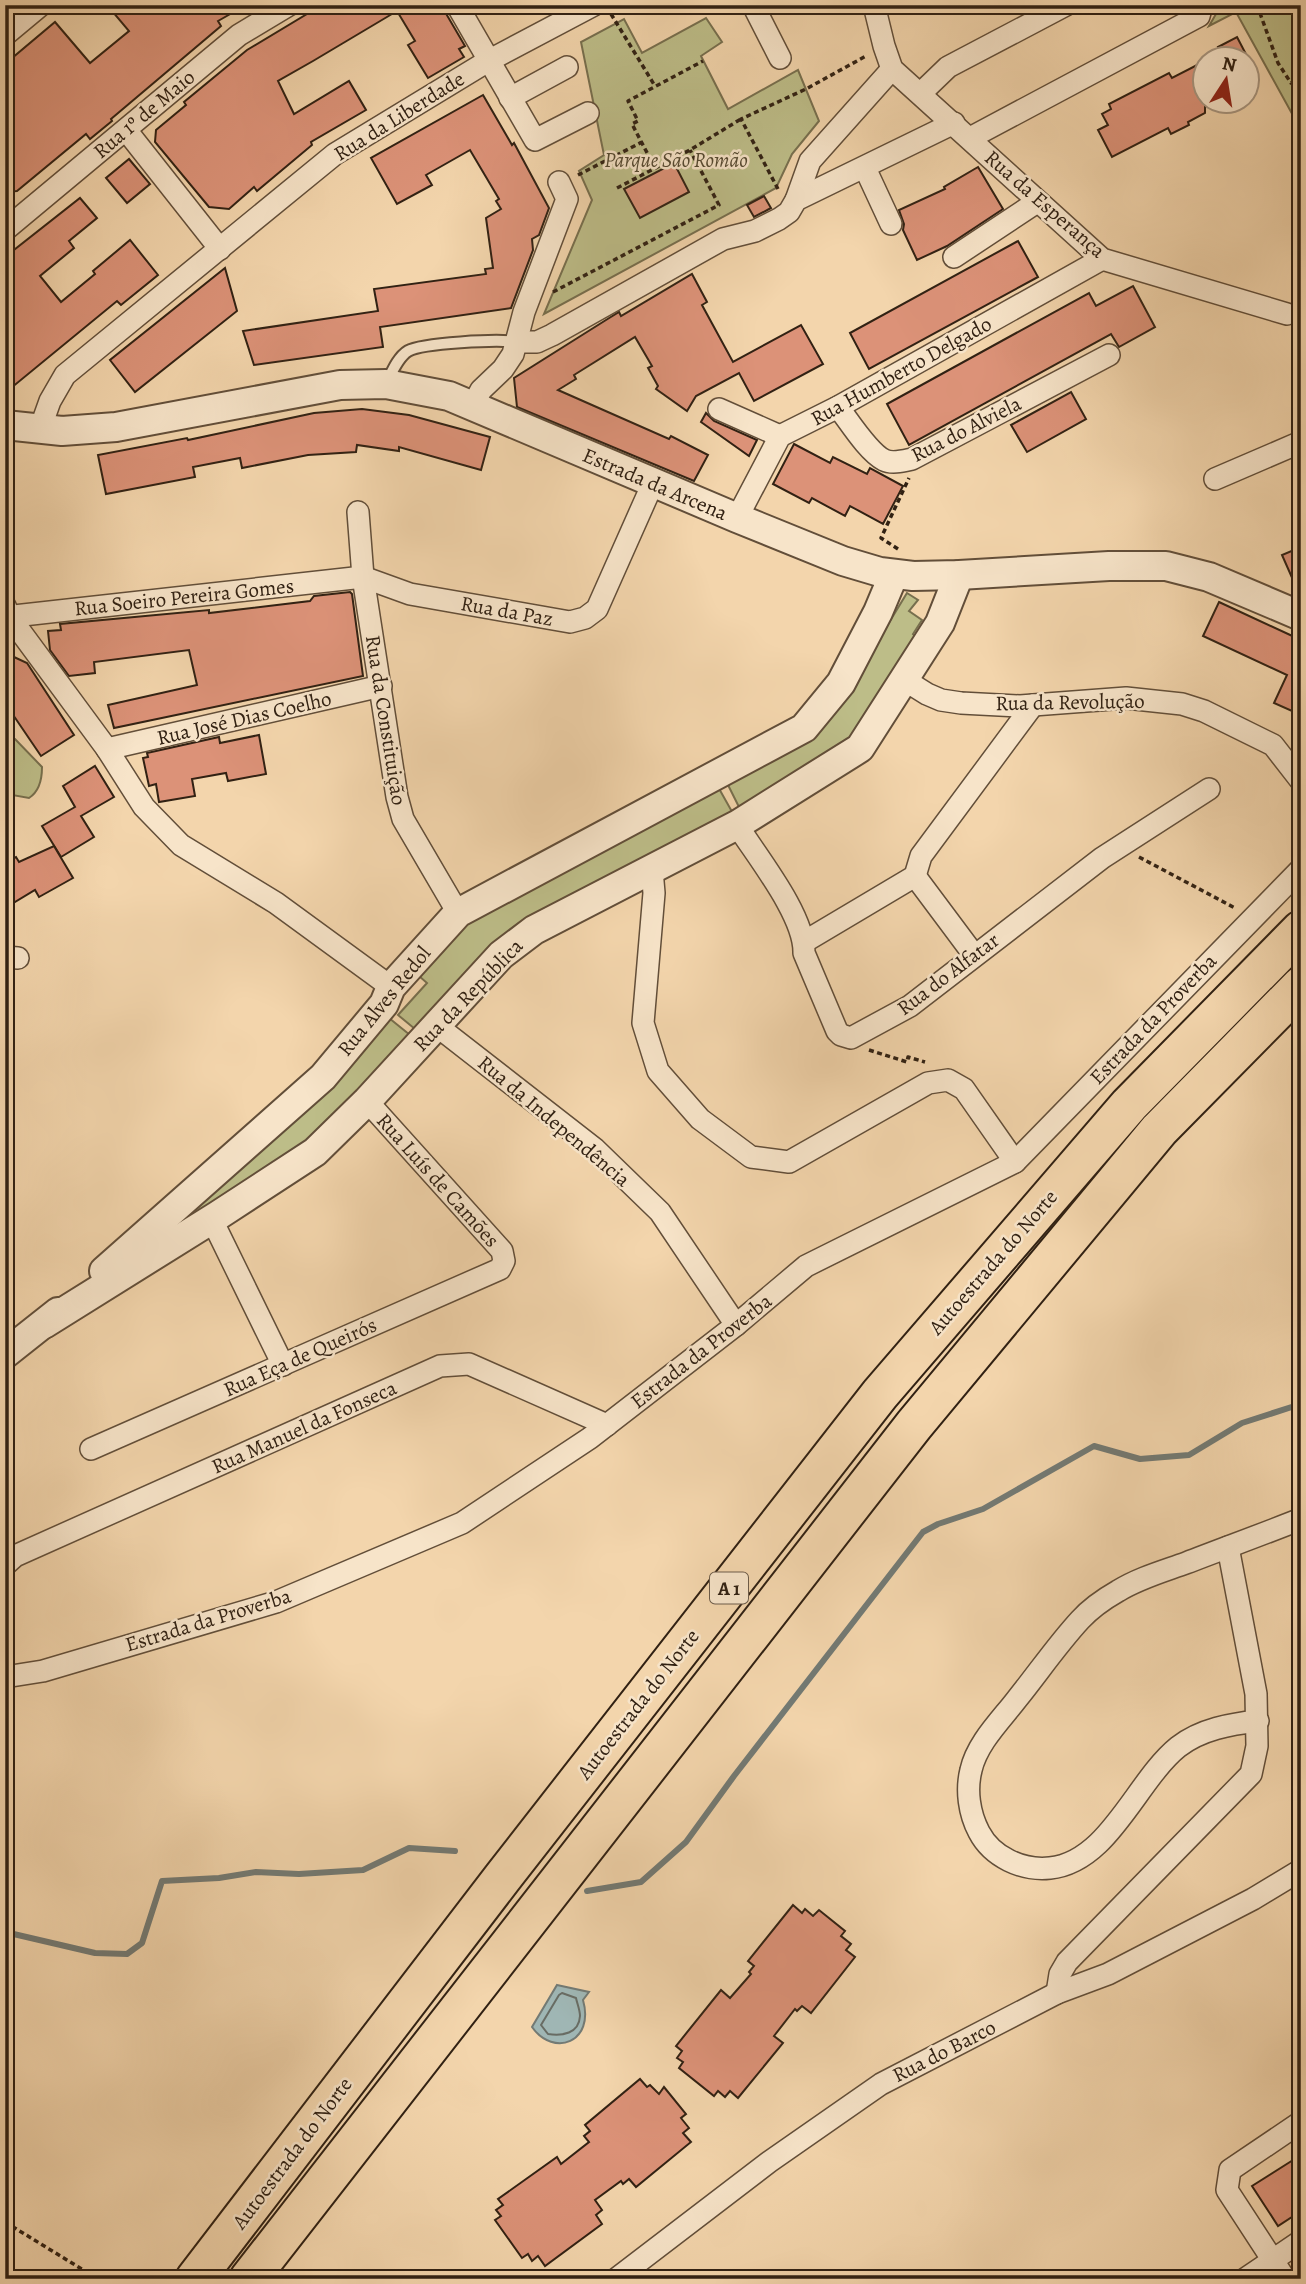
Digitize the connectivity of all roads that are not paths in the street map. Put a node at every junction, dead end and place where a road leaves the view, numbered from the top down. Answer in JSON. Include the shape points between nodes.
{"nodes":[{"id":1,"x":41,"y":5,"type":"edge"},
{"id":2,"x":289,"y":5,"type":"edge"},
{"id":3,"x":457,"y":5,"type":"edge"},
{"id":4,"x":594,"y":5,"type":"edge"},
{"id":5,"x":753,"y":5,"type":"edge"},
{"id":6,"x":1066,"y":5,"type":"edge"},
{"id":7,"x":1202,"y":5,"type":"edge"},
{"id":8,"x":878,"y":8,"type":"edge"},
{"id":9,"x":5,"y":35,"type":"edge"},
{"id":10,"x":780,"y":58,"type":"dead end"},
{"id":11,"x":488,"y":61,"type":"junction"},
{"id":12,"x":567,"y":67,"type":"dead end"},
{"id":13,"x":892,"y":69,"type":"junction"},
{"id":14,"x":921,"y":93,"type":"junction"},
{"id":15,"x":510,"y":98,"type":"junction"},
{"id":16,"x":588,"y":113,"type":"dead end"},
{"id":17,"x":954,"y":123,"type":"junction"},
{"id":18,"x":125,"y":130,"type":"junction"},
{"id":19,"x":970,"y":138,"type":"junction"},
{"id":20,"x":865,"y":168,"type":"junction"},
{"id":21,"x":560,"y":183,"type":"road end"},
{"id":22,"x":1037,"y":201,"type":"junction"},
{"id":23,"x":795,"y":203,"type":"junction"},
{"id":24,"x":8,"y":222,"type":"edge"},
{"id":25,"x":891,"y":224,"type":"dead end"},
{"id":26,"x":220,"y":249,"type":"junction"},
{"id":27,"x":954,"y":257,"type":"dead end"},
{"id":28,"x":1102,"y":258,"type":"junction"},
{"id":29,"x":1287,"y":314,"type":"dead end"},
{"id":30,"x":516,"y":342,"type":"junction"},
{"id":31,"x":1110,"y":355,"type":"dead end"},
{"id":32,"x":386,"y":384,"type":"junction"},
{"id":33,"x":473,"y":405,"type":"junction"},
{"id":34,"x":838,"y":407,"type":"junction"},
{"id":35,"x":719,"y":409,"type":"dead end"},
{"id":36,"x":5,"y":425,"type":"edge"},
{"id":37,"x":40,"y":429,"type":"junction"},
{"id":38,"x":780,"y":436,"type":"junction"},
{"id":39,"x":1301,"y":442,"type":"edge"},
{"id":40,"x":1214,"y":479,"type":"dead end"},
{"id":41,"x":653,"y":483,"type":"junction"},
{"id":42,"x":358,"y":512,"type":"dead end"},
{"id":43,"x":737,"y":518,"type":"junction"},
{"id":44,"x":904,"y":575,"type":"junction"},
{"id":45,"x":959,"y":575,"type":"junction"},
{"id":46,"x":363,"y":577,"type":"junction"},
{"id":47,"x":6,"y":613,"type":"edge"},
{"id":48,"x":1301,"y":616,"type":"edge"},
{"id":49,"x":904,"y":679,"type":"junction"},
{"id":50,"x":381,"y":686,"type":"junction"},
{"id":51,"x":1033,"y":705,"type":"junction"},
{"id":52,"x":107,"y":749,"type":"junction"},
{"id":53,"x":1301,"y":780,"type":"edge"},
{"id":54,"x":1209,"y":789,"type":"dead end"},
{"id":55,"x":737,"y":825,"type":"junction"},
{"id":56,"x":1301,"y":869,"type":"edge"},
{"id":57,"x":652,"y":870,"type":"junction"},
{"id":58,"x":915,"y":876,"type":"junction"},
{"id":59,"x":458,"y":913,"type":"junction"},
{"id":60,"x":1301,"y":930,"type":"edge"},
{"id":61,"x":804,"y":942,"type":"junction"},
{"id":62,"x":974,"y":955,"type":"junction"},
{"id":63,"x":1301,"y":986,"type":"edge"},
{"id":64,"x":391,"y":987,"type":"junction"},
{"id":65,"x":437,"y":1026,"type":"junction"},
{"id":66,"x":367,"y":1101,"type":"junction"},
{"id":67,"x":1016,"y":1162,"type":"junction"},
{"id":68,"x":212,"y":1220,"type":"junction"},
{"id":69,"x":504,"y":1261,"type":"joint"},
{"id":70,"x":44,"y":1324,"type":"junction"},
{"id":71,"x":736,"y":1325,"type":"junction"},
{"id":72,"x":5,"y":1354,"type":"edge"},
{"id":73,"x":284,"y":1365,"type":"junction"},
{"id":74,"x":607,"y":1425,"type":"junction"},
{"id":75,"x":91,"y":1449,"type":"dead end"},
{"id":76,"x":1301,"y":1520,"type":"edge"},
{"id":77,"x":1228,"y":1547,"type":"junction"},
{"id":78,"x":5,"y":1565,"type":"edge"},
{"id":79,"x":5,"y":1677,"type":"edge"},
{"id":80,"x":1258,"y":1721,"type":"junction"},
{"id":81,"x":1301,"y":1870,"type":"edge"},
{"id":82,"x":1057,"y":1993,"type":"junction"},
{"id":83,"x":1301,"y":2122,"type":"edge"},
{"id":84,"x":1301,"y":2241,"type":"edge"},
{"id":85,"x":1273,"y":2259,"type":"junction"},
{"id":86,"x":195,"y":2279,"type":"edge"},
{"id":87,"x":249,"y":2279,"type":"edge"},
{"id":88,"x":616,"y":2279,"type":"edge"},
{"id":89,"x":1245,"y":2279,"type":"edge"},
{"id":90,"x":1285,"y":2279,"type":"edge"}],
"edges":[{"from":1,"to":9,"type":"street"},
{"from":2,"to":18,"type":"street","name":"Rua 1º de Maio","via":[[239,35]]},
{"from":3,"to":11,"type":"street"},
{"from":4,"to":11,"type":"street","name":"Rua da Liberdade"},
{"from":5,"to":10,"type":"street"},
{"from":6,"to":14,"type":"street","via":[[948,67]]},
{"from":7,"to":19,"type":"street","via":[[1199,16]]},
{"from":8,"to":13,"type":"street"},
{"from":11,"to":15,"type":"street"},
{"from":11,"to":26,"type":"street","name":"Rua da Liberdade","via":[[335,154]]},
{"from":12,"to":15,"type":"street"},
{"from":13,"to":14,"type":"street","name":"Rua da Esperança"},
{"from":13,"to":23,"type":"street","via":[[810,161]]},
{"from":14,"to":17,"type":"street","name":"Rua da Esperança"},
{"from":15,"to":16,"type":"street","via":[[535,140]]},
{"from":17,"to":19,"type":"street","name":"Rua da Esperança"},
{"from":17,"to":20,"type":"street"},
{"from":18,"to":24,"type":"street","name":"Rua 1º de Maio"},
{"from":18,"to":26,"type":"street"},
{"from":19,"to":22,"type":"street","name":"Rua da Esperança"},
{"from":20,"to":23,"type":"street"},
{"from":20,"to":25,"type":"street"},
{"from":21,"to":30,"type":"street","via":[[567,199]]},
{"from":22,"to":27,"type":"street"},
{"from":22,"to":28,"type":"street","name":"Rua da Esperança"},
{"from":23,"to":30,"type":"street","via":[[779,219],[723,239],[552,335],[537,342]]},
{"from":26,"to":37,"type":"street","name":"Rua da Liberdade","via":[[65,375]]},
{"from":28,"to":29,"type":"street","name":"Rua da Esperança"},
{"from":28,"to":34,"type":"street","name":"Rua Humberto Delgado"},
{"from":30,"to":32,"type":"lane","via":[[489,339],[411,349],[400,358]]},
{"from":30,"to":33,"type":"street","via":[[509,362],[488,381]]},
{"from":31,"to":34,"type":"street","name":"Rua do Alviela","via":[[912,459],[897,462],[885,461],[875,453]]},
{"from":32,"to":33,"type":"street","name":"Estrada da Arcena"},
{"from":32,"to":37,"type":"street","name":"Estrada da Arcena","via":[[340,385],[116,427]]},
{"from":33,"to":41,"type":"street","name":"Estrada da Arcena"},
{"from":34,"to":38,"type":"street","name":"Rua Humberto Delgado"},
{"from":35,"to":38,"type":"street"},
{"from":36,"to":37,"type":"street","name":"Estrada da Arcena"},
{"from":38,"to":43,"type":"street"},
{"from":39,"to":40,"type":"street"},
{"from":41,"to":43,"type":"street","name":"Estrada da Arcena"},
{"from":41,"to":46,"type":"street","name":"Rua da Paz","via":[[597,609],[585,618],[570,622],[410,594]]},
{"from":42,"to":46,"type":"street","name":"Rua da Constituição"},
{"from":43,"to":44,"type":"street","name":"Estrada da Arcena","via":[[843,561]]},
{"from":44,"to":45,"type":"street","name":"Estrada da Arcena"},
{"from":44,"to":59,"type":"street","name":"Rua Alves Redol","via":[[878,612],[841,683],[804,728]]},
{"from":45,"to":48,"type":"street","name":"Estrada da Arcena","via":[[1166,565],[1209,576]]},
{"from":45,"to":49,"type":"street","name":"Rua da República","via":[[940,623]]},
{"from":46,"to":47,"type":"street","name":"Rua Soeiro Pereira Gomes"},
{"from":46,"to":50,"type":"street","name":"Rua da Constituição"},
{"from":47,"to":52,"type":"street"},
{"from":49,"to":51,"type":"street","name":"Rua da Revolução","via":[[941,700]]},
{"from":49,"to":55,"type":"street","name":"Rua da República","via":[[860,748]]},
{"from":50,"to":52,"type":"street","name":"Rua José Dias Coelho"},
{"from":50,"to":59,"type":"street","name":"Rua da Constituição","via":[[403,819]]},
{"from":51,"to":53,"type":"street","name":"Rua da Revolução","via":[[1126,698],[1182,704],[1273,745]]},
{"from":51,"to":58,"type":"street","via":[[921,856]]},
{"from":52,"to":64,"type":"street","via":[[144,807],[181,845],[275,903]]},
{"from":54,"to":62,"type":"street","name":"Rua do Alfatar","via":[[1120,846]]},
{"from":55,"to":57,"type":"street","name":"Rua da República"},
{"from":55,"to":61,"type":"street","name":"Rua do Alfatar","via":[[796,918]]},
{"from":56,"to":67,"type":"street","name":"Estrada da Proverba"},
{"from":57,"to":65,"type":"street","name":"Rua da República","via":[[516,942]]},
{"from":57,"to":67,"type":"street","via":[[643,1023],[658,1071],[700,1119],[751,1157],[789,1162],[928,1083],[948,1080],[964,1089]]},
{"from":58,"to":61,"type":"street"},
{"from":58,"to":62,"type":"street"},
{"from":59,"to":64,"type":"street","name":"Rua Alves Redol"},
{"from":60,"to":86,"type":"highway","name":"Autoestrada do Norte","number":"A 1","via":[[1129,1105],[880,1394]]},
{"from":61,"to":62,"type":"street","name":"Rua do Alfatar","via":[[804,953],[837,1031],[851,1038],[910,1006]]},
{"from":63,"to":87,"type":"highway","name":"Autoestrada do Norte","number":"A 1","via":[[1159,1130],[914,1425]]},
{"from":64,"to":70,"type":"street","name":"Rua Alves Redol","via":[[384,1004],[323,1077]]},
{"from":65,"to":66,"type":"street","name":"Rua da República"},
{"from":65,"to":71,"type":"street","name":"Rua da Independência","via":[[595,1149],[660,1212]]},
{"from":66,"to":68,"type":"street","name":"Rua da República","via":[[316,1152]]},
{"from":66,"to":69,"type":"street","name":"Rua Luís de Camões","via":[[502,1251]]},
{"from":67,"to":71,"type":"street","name":"Estrada da Proverba","via":[[806,1266]]},
{"from":68,"to":70,"type":"street","name":"Rua da República"},
{"from":68,"to":73,"type":"street"},
{"from":69,"to":73,"type":"street","name":"Rua Eça de Queirós","via":[[500,1269]]},
{"from":70,"to":72,"type":"street","name":"Rua Alves Redol"},
{"from":71,"to":74,"type":"street","name":"Estrada da Proverba"},
{"from":73,"to":75,"type":"street","name":"Rua Eça de Queirós"},
{"from":74,"to":78,"type":"street","name":"Rua Manuel da Fonseca","via":[[470,1364],[440,1366],[15,1556]]},
{"from":74,"to":79,"type":"street","name":"Estrada da Proverba","via":[[462,1522],[276,1602],[43,1671]]},
{"from":76,"to":77,"type":"street"},
{"from":77,"to":80,"type":"street"},
{"from":77,"to":80,"type":"street","via":[[1119,1590],[1082,1618],[975,1756],[969,1787],[974,1822],[991,1848],[1017,1864],[1052,1868],[1068,1864],[1101,1842],[1178,1747],[1229,1724]]},
{"from":80,"to":82,"type":"street","via":[[1251,1774],[1067,1962]]},
{"from":81,"to":82,"type":"street","name":"Rua do Barco","via":[[1108,1974]]},
{"from":82,"to":88,"type":"street","name":"Rua do Barco","via":[[860,2096]]},
{"from":83,"to":85,"type":"street","via":[[1230,2170],[1227,2190]]},
{"from":84,"to":85,"type":"street"},
{"from":85,"to":89,"type":"street"},
{"from":85,"to":90,"type":"street"}]}
